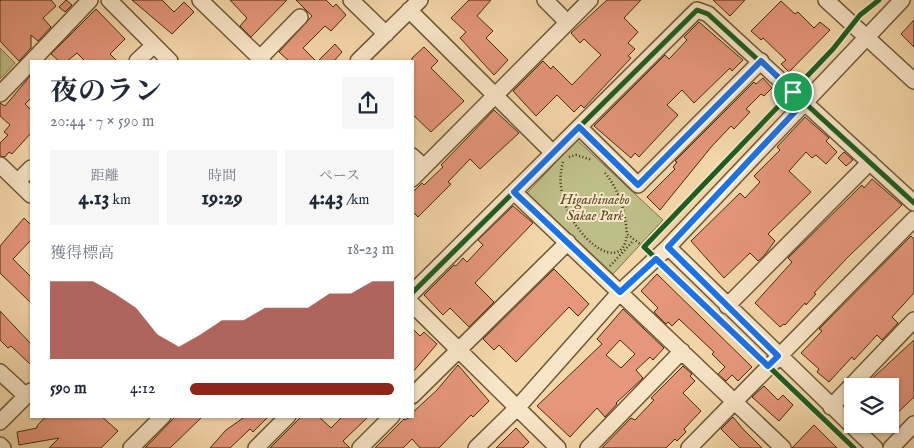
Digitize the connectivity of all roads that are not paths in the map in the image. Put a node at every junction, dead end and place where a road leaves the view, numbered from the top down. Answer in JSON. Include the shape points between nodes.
{"nodes":[{"id":1,"x":90,"y":0,"type":"edge"},
{"id":2,"x":108,"y":0,"type":"edge"},
{"id":3,"x":200,"y":0,"type":"edge"},
{"id":4,"x":351,"y":0,"type":"edge"},
{"id":5,"x":544,"y":0,"type":"edge"},
{"id":6,"x":590,"y":0,"type":"edge"},
{"id":7,"x":826,"y":0,"type":"edge"},
{"id":8,"x":902,"y":0,"type":"edge"},
{"id":9,"x":415,"y":5,"type":"edge"},
{"id":10,"x":300,"y":17,"type":"dead end"},
{"id":11,"x":567,"y":22,"type":"junction"},
{"id":12,"x":386,"y":34,"type":"junction"},
{"id":13,"x":867,"y":37,"type":"junction"},
{"id":14,"x":154,"y":45,"type":"junction"},
{"id":15,"x":32,"y":60,"type":"edge"},
{"id":16,"x":138,"y":60,"type":"edge"},
{"id":17,"x":169,"y":60,"type":"edge"},
{"id":18,"x":261,"y":60,"type":"edge"},
{"id":19,"x":359,"y":60,"type":"edge"},
{"id":20,"x":761,"y":61,"type":"junction"},
{"id":21,"x":30,"y":62,"type":"edge"},
{"id":22,"x":914,"y":81,"type":"edge"},
{"id":23,"x":0,"y":94,"type":"edge"},
{"id":24,"x":495,"y":95,"type":"junction"},
{"id":25,"x":804,"y":102,"type":"junction"},
{"id":26,"x":579,"y":127,"type":"junction"},
{"id":27,"x":554,"y":153,"type":"junction"},
{"id":28,"x":414,"y":158,"type":"edge"},
{"id":29,"x":870,"y":162,"type":"junction"},
{"id":30,"x":0,"y":165,"type":"edge"},
{"id":31,"x":424,"y":167,"type":"junction"},
{"id":32,"x":30,"y":169,"type":"edge"},
{"id":33,"x":414,"y":177,"type":"edge"},
{"id":34,"x":18,"y":182,"type":"junction"},
{"id":35,"x":514,"y":192,"type":"junction"},
{"id":36,"x":30,"y":194,"type":"edge"},
{"id":37,"x":914,"y":203,"type":"edge"},
{"id":38,"x":914,"y":219,"type":"edge"},
{"id":39,"x":568,"y":242,"type":"junction"},
{"id":40,"x":668,"y":247,"type":"junction"},
{"id":41,"x":414,"y":291,"type":"edge"},
{"id":42,"x":620,"y":292,"type":"junction"},
{"id":43,"x":414,"y":306,"type":"edge"},
{"id":44,"x":727,"y":306,"type":"junction"},
{"id":45,"x":914,"y":320,"type":"edge"},
{"id":46,"x":459,"y":350,"type":"junction"},
{"id":47,"x":682,"y":351,"type":"junction"},
{"id":48,"x":778,"y":356,"type":"junction"},
{"id":49,"x":0,"y":372,"type":"edge"},
{"id":50,"x":29,"y":393,"type":"edge"},
{"id":51,"x":414,"y":394,"type":"edge"},
{"id":52,"x":734,"y":401,"type":"junction"},
{"id":53,"x":518,"y":407,"type":"junction"},
{"id":54,"x":831,"y":407,"type":"junction"},
{"id":55,"x":161,"y":418,"type":"edge"},
{"id":56,"x":286,"y":418,"type":"edge"},
{"id":57,"x":390,"y":418,"type":"edge"},
{"id":58,"x":0,"y":422,"type":"edge"},
{"id":59,"x":914,"y":424,"type":"edge"},
{"id":60,"x":0,"y":445,"type":"edge"},
{"id":61,"x":3,"y":448,"type":"edge"},
{"id":62,"x":131,"y":448,"type":"edge"},
{"id":63,"x":256,"y":448,"type":"edge"},
{"id":64,"x":360,"y":448,"type":"edge"},
{"id":65,"x":476,"y":448,"type":"edge"},
{"id":66,"x":558,"y":448,"type":"edge"},
{"id":67,"x":588,"y":448,"type":"edge"},
{"id":68,"x":690,"y":448,"type":"edge"},
{"id":69,"x":783,"y":448,"type":"edge"},
{"id":70,"x":875,"y":448,"type":"edge"},
{"id":71,"x":891,"y":448,"type":"edge"}],
"edges":[{"from":1,"to":15,"type":"street"},
{"from":2,"to":14,"type":"street"},
{"from":3,"to":18,"type":"street"},
{"from":4,"to":12,"type":"street"},
{"from":5,"to":11,"type":"street"},
{"from":6,"to":11,"type":"street"},
{"from":7,"to":13,"type":"street"},
{"from":8,"to":13,"type":"street"},
{"from":9,"to":12,"type":"street"},
{"from":9,"to":24,"type":"street"},
{"from":10,"to":18,"type":"street"},
{"from":11,"to":24,"type":"street"},
{"from":12,"to":19,"type":"street"},
{"from":13,"to":22,"type":"street"},
{"from":13,"to":25,"type":"street"},
{"from":14,"to":16,"type":"street"},
{"from":14,"to":17,"type":"street"},
{"from":20,"to":25,"type":"street"},
{"from":20,"to":26,"type":"street","via":[[708,14],[697,10]]},
{"from":20,"to":26,"type":"street","via":[[638,185]]},
{"from":21,"to":23,"type":"street"},
{"from":24,"to":27,"type":"street"},
{"from":24,"to":31,"type":"street"},
{"from":25,"to":29,"type":"street"},
{"from":25,"to":40,"type":"street"},
{"from":26,"to":27,"type":"street"},
{"from":27,"to":35,"type":"street"},
{"from":28,"to":31,"type":"street"},
{"from":29,"to":37,"type":"street"},
{"from":29,"to":44,"type":"street"},
{"from":30,"to":34,"type":"street"},
{"from":31,"to":33,"type":"street"},
{"from":32,"to":34,"type":"street"},
{"from":34,"to":36,"type":"street"},
{"from":35,"to":39,"type":"street"},
{"from":35,"to":41,"type":"street"},
{"from":38,"to":48,"type":"street"},
{"from":39,"to":42,"type":"street"},
{"from":39,"to":46,"type":"street"},
{"from":40,"to":42,"type":"street"},
{"from":40,"to":44,"type":"street"},
{"from":42,"to":47,"type":"street"},
{"from":42,"to":53,"type":"street"},
{"from":43,"to":46,"type":"street"},
{"from":44,"to":48,"type":"street"},
{"from":45,"to":54,"type":"street"},
{"from":46,"to":51,"type":"street"},
{"from":46,"to":53,"type":"street"},
{"from":47,"to":52,"type":"street"},
{"from":47,"to":67,"type":"street"},
{"from":48,"to":52,"type":"street"},
{"from":48,"to":54,"type":"street"},
{"from":49,"to":50,"type":"street"},
{"from":50,"to":58,"type":"street"},
{"from":52,"to":68,"type":"street"},
{"from":52,"to":69,"type":"street"},
{"from":53,"to":65,"type":"street"},
{"from":53,"to":66,"type":"street"},
{"from":54,"to":70,"type":"street"},
{"from":55,"to":62,"type":"street"},
{"from":56,"to":63,"type":"street"},
{"from":57,"to":64,"type":"street"},
{"from":59,"to":71,"type":"street"},
{"from":60,"to":61,"type":"street"}]}
